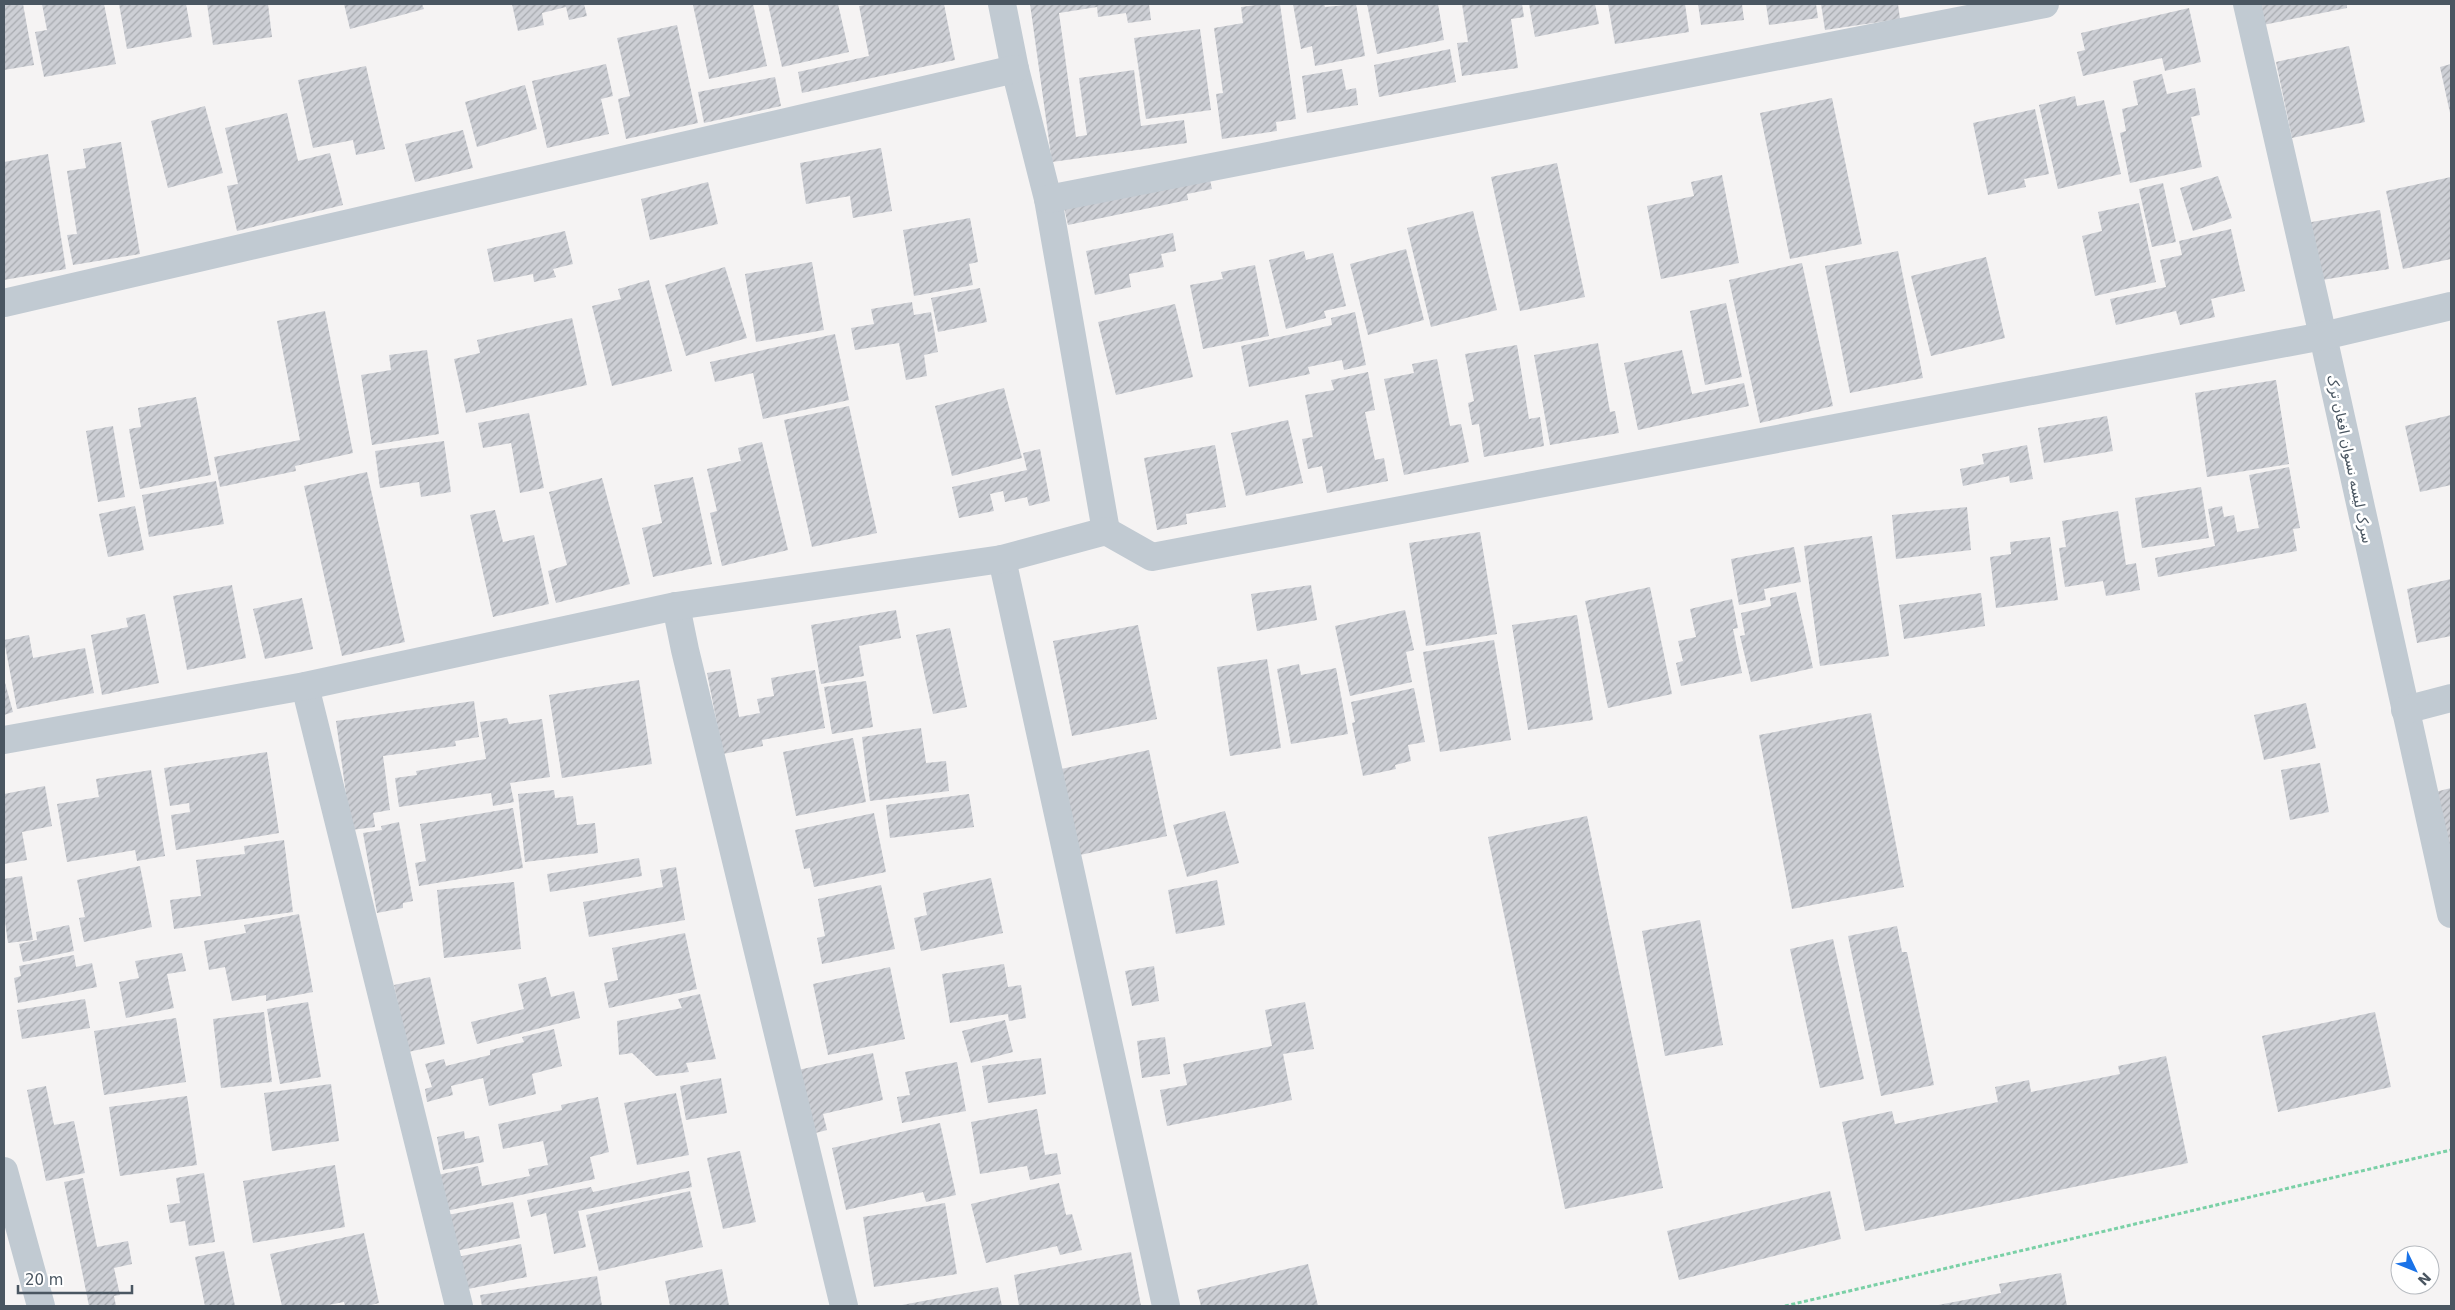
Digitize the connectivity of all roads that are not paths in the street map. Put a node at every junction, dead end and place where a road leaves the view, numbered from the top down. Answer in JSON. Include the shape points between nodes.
{"nodes":[{"id":1,"x":1002,"y":4,"type":"edge"},
{"id":2,"x":2044,"y":4,"type":"edge"},
{"id":3,"x":2246,"y":4,"type":"edge"},
{"id":4,"x":1015,"y":69,"type":"junction"},
{"id":5,"x":1048,"y":199,"type":"junction"},
{"id":6,"x":4,"y":303,"type":"edge"},
{"id":7,"x":2451,"y":306,"type":"edge"},
{"id":8,"x":2323,"y":336,"type":"junction"},
{"id":9,"x":1106,"y":532,"type":"junction"},
{"id":10,"x":1002,"y":559,"type":"junction"},
{"id":11,"x":676,"y":606,"type":"junction"},
{"id":12,"x":305,"y":686,"type":"junction"},
{"id":13,"x":2451,"y":698,"type":"edge"},
{"id":14,"x":2405,"y":710,"type":"junction"},
{"id":15,"x":4,"y":740,"type":"edge"},
{"id":16,"x":2451,"y":914,"type":"edge"},
{"id":17,"x":4,"y":1171,"type":"edge"},
{"id":18,"x":42,"y":1306,"type":"edge"},
{"id":19,"x":459,"y":1306,"type":"edge"},
{"id":20,"x":844,"y":1306,"type":"edge"},
{"id":21,"x":1166,"y":1306,"type":"edge"}],
"edges":[{"from":1,"to":4,"type":"street"},
{"from":2,"to":5,"type":"street"},
{"from":3,"to":8,"type":"street","name":"سرک لیسه نسوان افغان‌ ترک"},
{"from":4,"to":5,"type":"street"},
{"from":4,"to":6,"type":"street"},
{"from":5,"to":9,"type":"street"},
{"from":7,"to":8,"type":"street"},
{"from":8,"to":9,"type":"street","via":[[1152,557]]},
{"from":8,"to":14,"type":"street","name":"سرک لیسه نسوان افغان‌ ترک"},
{"from":9,"to":10,"type":"street"},
{"from":10,"to":11,"type":"street"},
{"from":10,"to":21,"type":"street"},
{"from":11,"to":12,"type":"street"},
{"from":11,"to":20,"type":"street"},
{"from":12,"to":15,"type":"street"},
{"from":12,"to":19,"type":"street"},
{"from":13,"to":14,"type":"street"},
{"from":14,"to":16,"type":"street","name":"سرک لیسه نسوان افغان‌ ترک"},
{"from":17,"to":18,"type":"street"}]}
